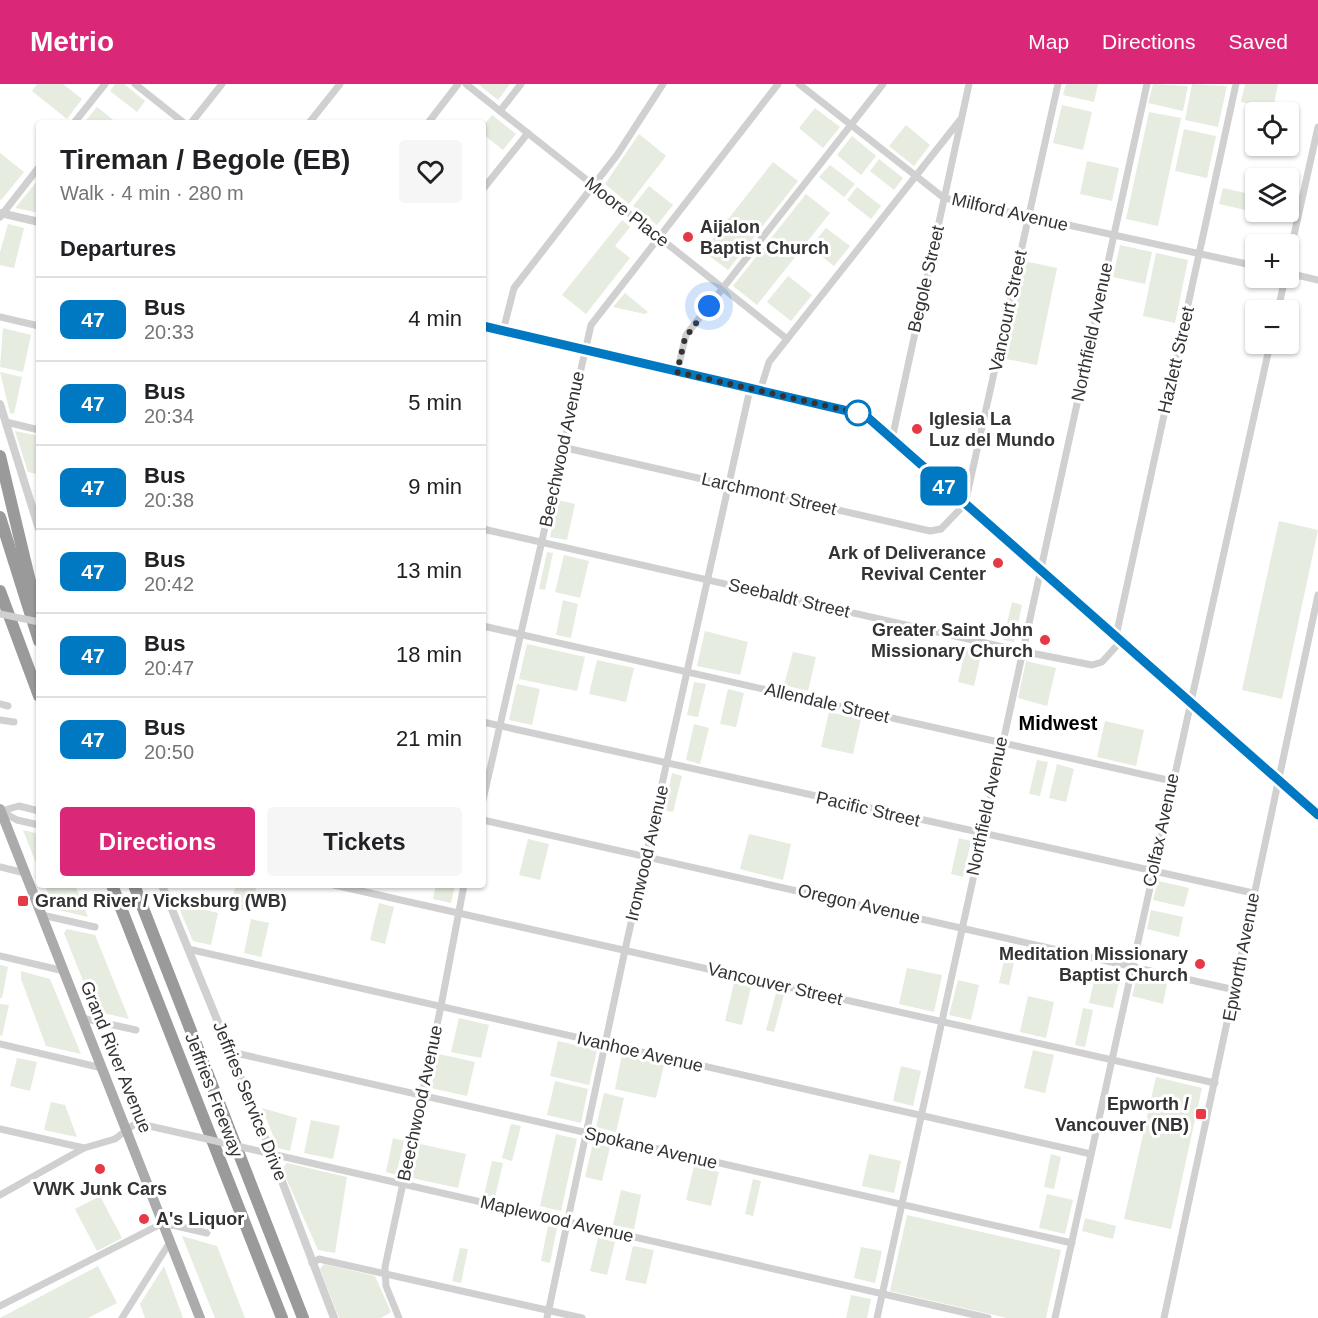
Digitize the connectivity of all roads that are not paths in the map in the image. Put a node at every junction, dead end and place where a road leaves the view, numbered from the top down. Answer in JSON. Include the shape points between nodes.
{"nodes":[{"id":1,"x":105,"y":84,"type":"edge"},
{"id":2,"x":135,"y":84,"type":"edge"},
{"id":3,"x":222,"y":84,"type":"edge"},
{"id":4,"x":340,"y":84,"type":"edge"},
{"id":5,"x":458,"y":84,"type":"edge"},
{"id":6,"x":466,"y":84,"type":"edge"},
{"id":7,"x":521,"y":84,"type":"edge"},
{"id":8,"x":663,"y":84,"type":"edge"},
{"id":9,"x":778,"y":84,"type":"edge"},
{"id":10,"x":799,"y":84,"type":"edge"},
{"id":11,"x":883,"y":84,"type":"edge"},
{"id":12,"x":969,"y":84,"type":"edge"},
{"id":13,"x":1058,"y":84,"type":"edge"},
{"id":14,"x":1147,"y":84,"type":"edge"},
{"id":15,"x":1236,"y":84,"type":"edge"},
{"id":16,"x":500,"y":111,"type":"junction"},
{"id":17,"x":962,"y":117,"type":"junction"},
{"id":18,"x":76,"y":120,"type":"edge"},
{"id":19,"x":180,"y":120,"type":"edge"},
{"id":20,"x":193,"y":120,"type":"edge"},
{"id":21,"x":311,"y":120,"type":"edge"},
{"id":22,"x":430,"y":120,"type":"edge"},
{"id":23,"x":851,"y":125,"type":"junction"},
{"id":24,"x":1318,"y":127,"type":"edge"},
{"id":25,"x":528,"y":133,"type":"junction"},
{"id":26,"x":36,"y":171,"type":"edge"},
{"id":27,"x":915,"y":176,"type":"junction"},
{"id":28,"x":486,"y":185,"type":"edge"},
{"id":29,"x":593,"y":185,"type":"junction"},
{"id":30,"x":944,"y":198,"type":"junction"},
{"id":31,"x":1,"y":214,"type":"edge"},
{"id":32,"x":1028,"y":217,"type":"junction"},
{"id":33,"x":36,"y":221,"type":"edge"},
{"id":34,"x":1294,"y":234,"type":"edge"},
{"id":35,"x":1114,"y":235,"type":"junction"},
{"id":36,"x":658,"y":237,"type":"junction"},
{"id":37,"x":1200,"y":254,"type":"junction"},
{"id":38,"x":1245,"y":264,"type":"edge"},
{"id":39,"x":1299,"y":276,"type":"edge"},
{"id":40,"x":1318,"y":280,"type":"edge"},
{"id":41,"x":723,"y":288,"type":"junction"},
{"id":42,"x":0,"y":317,"type":"edge"},
{"id":43,"x":36,"y":326,"type":"edge"},
{"id":44,"x":486,"y":327,"type":"edge"},
{"id":45,"x":503,"y":331,"type":"junction"},
{"id":46,"x":787,"y":339,"type":"junction"},
{"id":47,"x":584,"y":350,"type":"junction"},
{"id":48,"x":1268,"y":354,"type":"edge"},
{"id":49,"x":677,"y":372,"type":"junction"},
{"id":50,"x":750,"y":389,"type":"junction"},
{"id":51,"x":760,"y":391,"type":"junction"},
{"id":52,"x":0,"y":404,"type":"edge"},
{"id":53,"x":6,"y":423,"type":"junction"},
{"id":54,"x":36,"y":429,"type":"edge"},
{"id":55,"x":892,"y":439,"type":"junction"},
{"id":56,"x":562,"y":447,"type":"junction"},
{"id":57,"x":0,"y":456,"type":"edge"},
{"id":58,"x":729,"y":485,"type":"junction"},
{"id":59,"x":965,"y":504,"type":"junction"},
{"id":60,"x":0,"y":517,"type":"edge"},
{"id":61,"x":36,"y":518,"type":"edge"},
{"id":62,"x":486,"y":530,"type":"edge"},
{"id":63,"x":542,"y":542,"type":"junction"},
{"id":64,"x":1039,"y":569,"type":"junction"},
{"id":65,"x":708,"y":580,"type":"junction"},
{"id":66,"x":0,"y":591,"type":"edge"},
{"id":67,"x":1318,"y":595,"type":"edge"},
{"id":68,"x":36,"y":608,"type":"edge"},
{"id":69,"x":0,"y":614,"type":"edge"},
{"id":70,"x":36,"y":620,"type":"edge"},
{"id":71,"x":486,"y":627,"type":"edge"},
{"id":72,"x":36,"y":631,"type":"edge"},
{"id":73,"x":521,"y":634,"type":"junction"},
{"id":74,"x":1118,"y":638,"type":"junction"},
{"id":75,"x":1021,"y":651,"type":"junction"},
{"id":76,"x":688,"y":672,"type":"junction"},
{"id":77,"x":36,"y":688,"type":"edge"},
{"id":78,"x":1190,"y":702,"type":"junction"},
{"id":79,"x":0,"y":704,"type":"edge"},
{"id":80,"x":8,"y":706,"type":"dead end"},
{"id":81,"x":0,"y":720,"type":"edge"},
{"id":82,"x":15,"y":722,"type":"dead end"},
{"id":83,"x":486,"y":723,"type":"edge"},
{"id":84,"x":500,"y":726,"type":"junction"},
{"id":85,"x":1001,"y":742,"type":"junction"},
{"id":86,"x":667,"y":764,"type":"junction"},
{"id":87,"x":1278,"y":780,"type":"junction"},
{"id":88,"x":1172,"y":781,"type":"junction"},
{"id":89,"x":486,"y":787,"type":"edge"},
{"id":90,"x":0,"y":810,"type":"edge"},
{"id":91,"x":36,"y":810,"type":"edge"},
{"id":92,"x":1318,"y":815,"type":"edge"},
{"id":93,"x":486,"y":821,"type":"edge"},
{"id":94,"x":36,"y":824,"type":"edge"},
{"id":95,"x":981,"y":834,"type":"junction"},
{"id":96,"x":646,"y":857,"type":"junction"},
{"id":97,"x":0,"y":867,"type":"edge"},
{"id":98,"x":1152,"y":871,"type":"junction"},
{"id":99,"x":25,"y":873,"type":"junction"},
{"id":100,"x":113,"y":888,"type":"edge"},
{"id":101,"x":135,"y":888,"type":"edge"},
{"id":102,"x":163,"y":888,"type":"edge"},
{"id":103,"x":347,"y":888,"type":"edge"},
{"id":104,"x":463,"y":888,"type":"edge"},
{"id":105,"x":1253,"y":893,"type":"junction"},
{"id":106,"x":458,"y":913,"type":"junction"},
{"id":107,"x":42,"y":915,"type":"junction"},
{"id":108,"x":95,"y":927,"type":"dead end"},
{"id":109,"x":961,"y":928,"type":"junction"},
{"id":110,"x":188,"y":949,"type":"junction"},
{"id":111,"x":625,"y":950,"type":"junction"},
{"id":112,"x":0,"y":956,"type":"edge"},
{"id":113,"x":1132,"y":966,"type":"junction"},
{"id":114,"x":64,"y":971,"type":"junction"},
{"id":115,"x":1234,"y":990,"type":"junction"},
{"id":116,"x":441,"y":1006,"type":"junction"},
{"id":117,"x":82,"y":1018,"type":"junction"},
{"id":118,"x":941,"y":1021,"type":"junction"},
{"id":119,"x":136,"y":1030,"type":"dead end"},
{"id":120,"x":0,"y":1044,"type":"edge"},
{"id":121,"x":606,"y":1044,"type":"junction"},
{"id":122,"x":231,"y":1052,"type":"junction"},
{"id":123,"x":1112,"y":1060,"type":"junction"},
{"id":124,"x":102,"y":1068,"type":"junction"},
{"id":125,"x":1215,"y":1083,"type":"junction"},
{"id":126,"x":422,"y":1095,"type":"junction"},
{"id":127,"x":921,"y":1115,"type":"junction"},
{"id":128,"x":0,"y":1129,"type":"edge"},
{"id":129,"x":126,"y":1129,"type":"junction"},
{"id":130,"x":587,"y":1133,"type":"junction"},
{"id":131,"x":84,"y":1148,"type":"junction"},
{"id":132,"x":268,"y":1153,"type":"junction"},
{"id":133,"x":1091,"y":1154,"type":"junction"},
{"id":134,"x":403,"y":1184,"type":"junction"},
{"id":135,"x":0,"y":1195,"type":"edge"},
{"id":136,"x":901,"y":1204,"type":"junction"},
{"id":137,"x":568,"y":1222,"type":"junction"},
{"id":138,"x":163,"y":1223,"type":"junction"},
{"id":139,"x":207,"y":1233,"type":"dead end"},
{"id":140,"x":170,"y":1242,"type":"junction"},
{"id":141,"x":1072,"y":1243,"type":"junction"},
{"id":142,"x":312,"y":1263,"type":"junction"},
{"id":143,"x":384,"y":1274,"type":"junction"},
{"id":144,"x":882,"y":1294,"type":"junction"},
{"id":145,"x":0,"y":1306,"type":"edge"},
{"id":146,"x":548,"y":1314,"type":"edge"},
{"id":147,"x":396,"y":1317,"type":"edge"},
{"id":148,"x":122,"y":1318,"type":"edge"},
{"id":149,"x":200,"y":1318,"type":"edge"},
{"id":150,"x":282,"y":1318,"type":"edge"},
{"id":151,"x":303,"y":1318,"type":"edge"},
{"id":152,"x":333,"y":1318,"type":"edge"},
{"id":153,"x":582,"y":1318,"type":"edge"},
{"id":154,"x":877,"y":1318,"type":"edge"},
{"id":155,"x":988,"y":1318,"type":"edge"},
{"id":156,"x":1055,"y":1318,"type":"edge"},
{"id":157,"x":1164,"y":1318,"type":"edge"}],
"edges":[{"from":1,"to":18,"type":"street"},
{"from":2,"to":19,"type":"street"},
{"from":3,"to":20,"type":"street"},
{"from":4,"to":21,"type":"street"},
{"from":5,"to":22,"type":"street"},
{"from":6,"to":16,"type":"street","name":"Moore Place"},
{"from":7,"to":16,"type":"street"},
{"from":8,"to":29,"type":"street"},
{"from":9,"to":36,"type":"street","name":"Beechwood Avenue"},
{"from":10,"to":23,"type":"street","name":"Milford Avenue"},
{"from":11,"to":23,"type":"street"},
{"from":12,"to":17,"type":"street","name":"Begole Street"},
{"from":13,"to":32,"type":"street","name":"Vancourt Street"},
{"from":14,"to":35,"type":"street","name":"Northfield Avenue"},
{"from":15,"to":37,"type":"street","name":"Hazlett Street"},
{"from":16,"to":25,"type":"street","name":"Moore Place"},
{"from":17,"to":27,"type":"street"},
{"from":17,"to":30,"type":"street","name":"Begole Street"},
{"from":23,"to":27,"type":"street","name":"Milford Avenue"},
{"from":23,"to":41,"type":"street"},
{"from":24,"to":34,"type":"street"},
{"from":25,"to":28,"type":"street"},
{"from":25,"to":29,"type":"street","name":"Moore Place"},
{"from":26,"to":31,"type":"street"},
{"from":27,"to":30,"type":"street","name":"Milford Avenue"},
{"from":27,"to":46,"type":"street"},
{"from":29,"to":36,"type":"street","name":"Moore Place"},
{"from":29,"to":45,"type":"street","via":[[514,288]]},
{"from":30,"to":32,"type":"street","name":"Milford Avenue"},
{"from":30,"to":55,"type":"street","name":"Begole Street"},
{"from":31,"to":33,"type":"street"},
{"from":32,"to":35,"type":"street","name":"Milford Avenue"},
{"from":32,"to":59,"type":"street","name":"Vancourt Street"},
{"from":35,"to":37,"type":"street","name":"Milford Avenue"},
{"from":35,"to":64,"type":"street","name":"Northfield Avenue"},
{"from":36,"to":41,"type":"street","name":"Moore Place"},
{"from":36,"to":47,"type":"street","name":"Beechwood Avenue","via":[[594,320]]},
{"from":37,"to":38,"type":"street","name":"Milford Avenue"},
{"from":37,"to":74,"type":"street","name":"Hazlett Street"},
{"from":39,"to":40,"type":"street"},
{"from":41,"to":46,"type":"street","name":"Moore Place"},
{"from":41,"to":49,"type":"street","via":[[685,338]]},
{"from":42,"to":43,"type":"street"},
{"from":44,"to":45,"type":"street"},
{"from":45,"to":47,"type":"street"},
{"from":46,"to":51,"type":"street","via":[[766,366]]},
{"from":47,"to":49,"type":"street"},
{"from":47,"to":56,"type":"street","name":"Beechwood Avenue"},
{"from":48,"to":78,"type":"street","name":"Colfax Avenue"},
{"from":49,"to":50,"type":"street"},
{"from":50,"to":51,"type":"street"},
{"from":50,"to":58,"type":"street","name":"Ironwood Avenue"},
{"from":51,"to":55,"type":"street","via":[[865,415]]},
{"from":52,"to":53,"type":"street"},
{"from":53,"to":54,"type":"street"},
{"from":53,"to":61,"type":"street"},
{"from":55,"to":59,"type":"street"},
{"from":56,"to":58,"type":"street","name":"Larchmont Street"},
{"from":56,"to":63,"type":"street","name":"Beechwood Avenue"},
{"from":57,"to":68,"type":"highway"},
{"from":58,"to":59,"type":"street","name":"Larchmont Street","via":[[930,531],[941,529]]},
{"from":58,"to":65,"type":"street","name":"Ironwood Avenue"},
{"from":59,"to":64,"type":"street"},
{"from":60,"to":72,"type":"highway"},
{"from":62,"to":63,"type":"street","name":"Seebaldt Street"},
{"from":63,"to":65,"type":"street","name":"Seebaldt Street"},
{"from":63,"to":73,"type":"street","name":"Beechwood Avenue"},
{"from":64,"to":74,"type":"street"},
{"from":64,"to":75,"type":"street","name":"Northfield Avenue"},
{"from":65,"to":75,"type":"street","name":"Seebaldt Street"},
{"from":65,"to":76,"type":"street","name":"Ironwood Avenue"},
{"from":66,"to":77,"type":"highway"},
{"from":67,"to":87,"type":"street","name":"Epworth Avenue"},
{"from":69,"to":70,"type":"street","bridge":true},
{"from":71,"to":73,"type":"street","name":"Allendale Street"},
{"from":73,"to":76,"type":"street","name":"Allendale Street"},
{"from":73,"to":84,"type":"street","name":"Beechwood Avenue"},
{"from":74,"to":75,"type":"street","name":"Seebaldt Street","via":[[1102,662],[1092,665]]},
{"from":74,"to":78,"type":"street"},
{"from":75,"to":85,"type":"street","name":"Northfield Avenue"},
{"from":76,"to":85,"type":"street","name":"Allendale Street"},
{"from":76,"to":86,"type":"street","name":"Ironwood Avenue"},
{"from":78,"to":87,"type":"street"},
{"from":78,"to":88,"type":"street","name":"Colfax Avenue"},
{"from":79,"to":80,"type":"street"},
{"from":81,"to":82,"type":"street"},
{"from":83,"to":84,"type":"street","name":"Pacific Street"},
{"from":84,"to":86,"type":"street","name":"Pacific Street"},
{"from":84,"to":89,"type":"street","name":"Beechwood Avenue"},
{"from":85,"to":88,"type":"street","name":"Allendale Street"},
{"from":85,"to":95,"type":"street","name":"Northfield Avenue"},
{"from":86,"to":95,"type":"street","name":"Pacific Street"},
{"from":86,"to":96,"type":"street","name":"Ironwood Avenue"},
{"from":87,"to":92,"type":"street"},
{"from":87,"to":105,"type":"street","name":"Epworth Avenue"},
{"from":88,"to":98,"type":"street","name":"Colfax Avenue"},
{"from":90,"to":91,"type":"street","via":[[19,806]]},
{"from":90,"to":94,"type":"street","via":[[17,820]]},
{"from":90,"to":99,"type":"main road","name":"Grand River Avenue"},
{"from":93,"to":96,"type":"street","name":"Oregon Avenue"},
{"from":95,"to":98,"type":"street","name":"Pacific Street"},
{"from":95,"to":109,"type":"street","name":"Northfield Avenue"},
{"from":96,"to":109,"type":"street","name":"Oregon Avenue"},
{"from":96,"to":111,"type":"street","name":"Ironwood Avenue"},
{"from":97,"to":99,"type":"street"},
{"from":98,"to":105,"type":"street","name":"Pacific Street"},
{"from":98,"to":113,"type":"street","name":"Colfax Avenue"},
{"from":99,"to":107,"type":"main road","name":"Grand River Avenue"},
{"from":100,"to":150,"type":"highway","name":"Jeffries Freeway"},
{"from":101,"to":151,"type":"highway","name":"Jeffries Freeway"},
{"from":102,"to":110,"type":"street","name":"Jeffries Service Drive"},
{"from":103,"to":106,"type":"street","name":"Vancouver Street"},
{"from":104,"to":106,"type":"street","name":"Beechwood Avenue"},
{"from":105,"to":115,"type":"street","name":"Epworth Avenue"},
{"from":106,"to":111,"type":"street","name":"Vancouver Street"},
{"from":106,"to":116,"type":"street","name":"Beechwood Avenue"},
{"from":107,"to":108,"type":"street"},
{"from":107,"to":114,"type":"main road","name":"Grand River Avenue"},
{"from":109,"to":113,"type":"street","name":"Oregon Avenue"},
{"from":109,"to":118,"type":"street","name":"Northfield Avenue"},
{"from":110,"to":116,"type":"street","name":"Ivanhoe Avenue"},
{"from":110,"to":122,"type":"street","name":"Jeffries Service Drive"},
{"from":111,"to":118,"type":"street","name":"Vancouver Street"},
{"from":111,"to":121,"type":"street","name":"Ironwood Avenue"},
{"from":112,"to":114,"type":"street"},
{"from":113,"to":115,"type":"street","name":"Oregon Avenue"},
{"from":113,"to":123,"type":"street","name":"Colfax Avenue"},
{"from":114,"to":117,"type":"main road","name":"Grand River Avenue"},
{"from":115,"to":125,"type":"street","name":"Epworth Avenue"},
{"from":116,"to":121,"type":"street","name":"Ivanhoe Avenue"},
{"from":116,"to":126,"type":"street","name":"Beechwood Avenue"},
{"from":117,"to":119,"type":"street"},
{"from":117,"to":124,"type":"main road","name":"Grand River Avenue"},
{"from":118,"to":123,"type":"street","name":"Vancouver Street"},
{"from":118,"to":127,"type":"street","name":"Northfield Avenue"},
{"from":120,"to":124,"type":"street"},
{"from":121,"to":127,"type":"street","name":"Ivanhoe Avenue"},
{"from":121,"to":130,"type":"street","name":"Ironwood Avenue"},
{"from":122,"to":126,"type":"street","name":"Spokane Avenue"},
{"from":122,"to":132,"type":"street","name":"Jeffries Service Drive"},
{"from":123,"to":125,"type":"street","name":"Vancouver Street"},
{"from":123,"to":133,"type":"street","name":"Colfax Avenue"},
{"from":124,"to":129,"type":"main road","name":"Grand River Avenue"},
{"from":125,"to":157,"type":"street","name":"Epworth Avenue"},
{"from":126,"to":130,"type":"street","name":"Spokane Avenue"},
{"from":126,"to":134,"type":"street","name":"Beechwood Avenue"},
{"from":127,"to":133,"type":"street","name":"Ivanhoe Avenue"},
{"from":127,"to":136,"type":"street","name":"Northfield Avenue"},
{"from":128,"to":131,"type":"street"},
{"from":129,"to":131,"type":"street","via":[[115,1139]]},
{"from":129,"to":132,"type":"street","name":"Maplewood Avenue","bridge":true,"via":[[136,1123]]},
{"from":129,"to":138,"type":"main road","name":"Grand River Avenue"},
{"from":130,"to":136,"type":"street","name":"Spokane Avenue"},
{"from":130,"to":137,"type":"street","name":"Ironwood Avenue"},
{"from":131,"to":135,"type":"street"},
{"from":132,"to":134,"type":"street","name":"Maplewood Avenue"},
{"from":132,"to":142,"type":"street","name":"Jeffries Service Drive"},
{"from":133,"to":141,"type":"street","name":"Colfax Avenue"},
{"from":134,"to":137,"type":"street","name":"Maplewood Avenue"},
{"from":134,"to":143,"type":"street","name":"Beechwood Avenue"},
{"from":136,"to":141,"type":"street","name":"Spokane Avenue"},
{"from":136,"to":144,"type":"street","name":"Northfield Avenue"},
{"from":137,"to":144,"type":"street","name":"Maplewood Avenue"},
{"from":137,"to":146,"type":"street","name":"Ironwood Avenue"},
{"from":138,"to":139,"type":"street"},
{"from":138,"to":140,"type":"main road","name":"Grand River Avenue"},
{"from":138,"to":145,"type":"street"},
{"from":140,"to":148,"type":"street"},
{"from":140,"to":149,"type":"main road","name":"Grand River Avenue"},
{"from":141,"to":156,"type":"street","name":"Colfax Avenue"},
{"from":142,"to":143,"type":"street","via":[[319,1259]]},
{"from":142,"to":152,"type":"street","name":"Jeffries Service Drive"},
{"from":143,"to":146,"type":"street"},
{"from":143,"to":147,"type":"street"},
{"from":144,"to":154,"type":"street","name":"Northfield Avenue"},
{"from":144,"to":155,"type":"street","name":"Maplewood Avenue"},
{"from":146,"to":153,"type":"street"}]}
